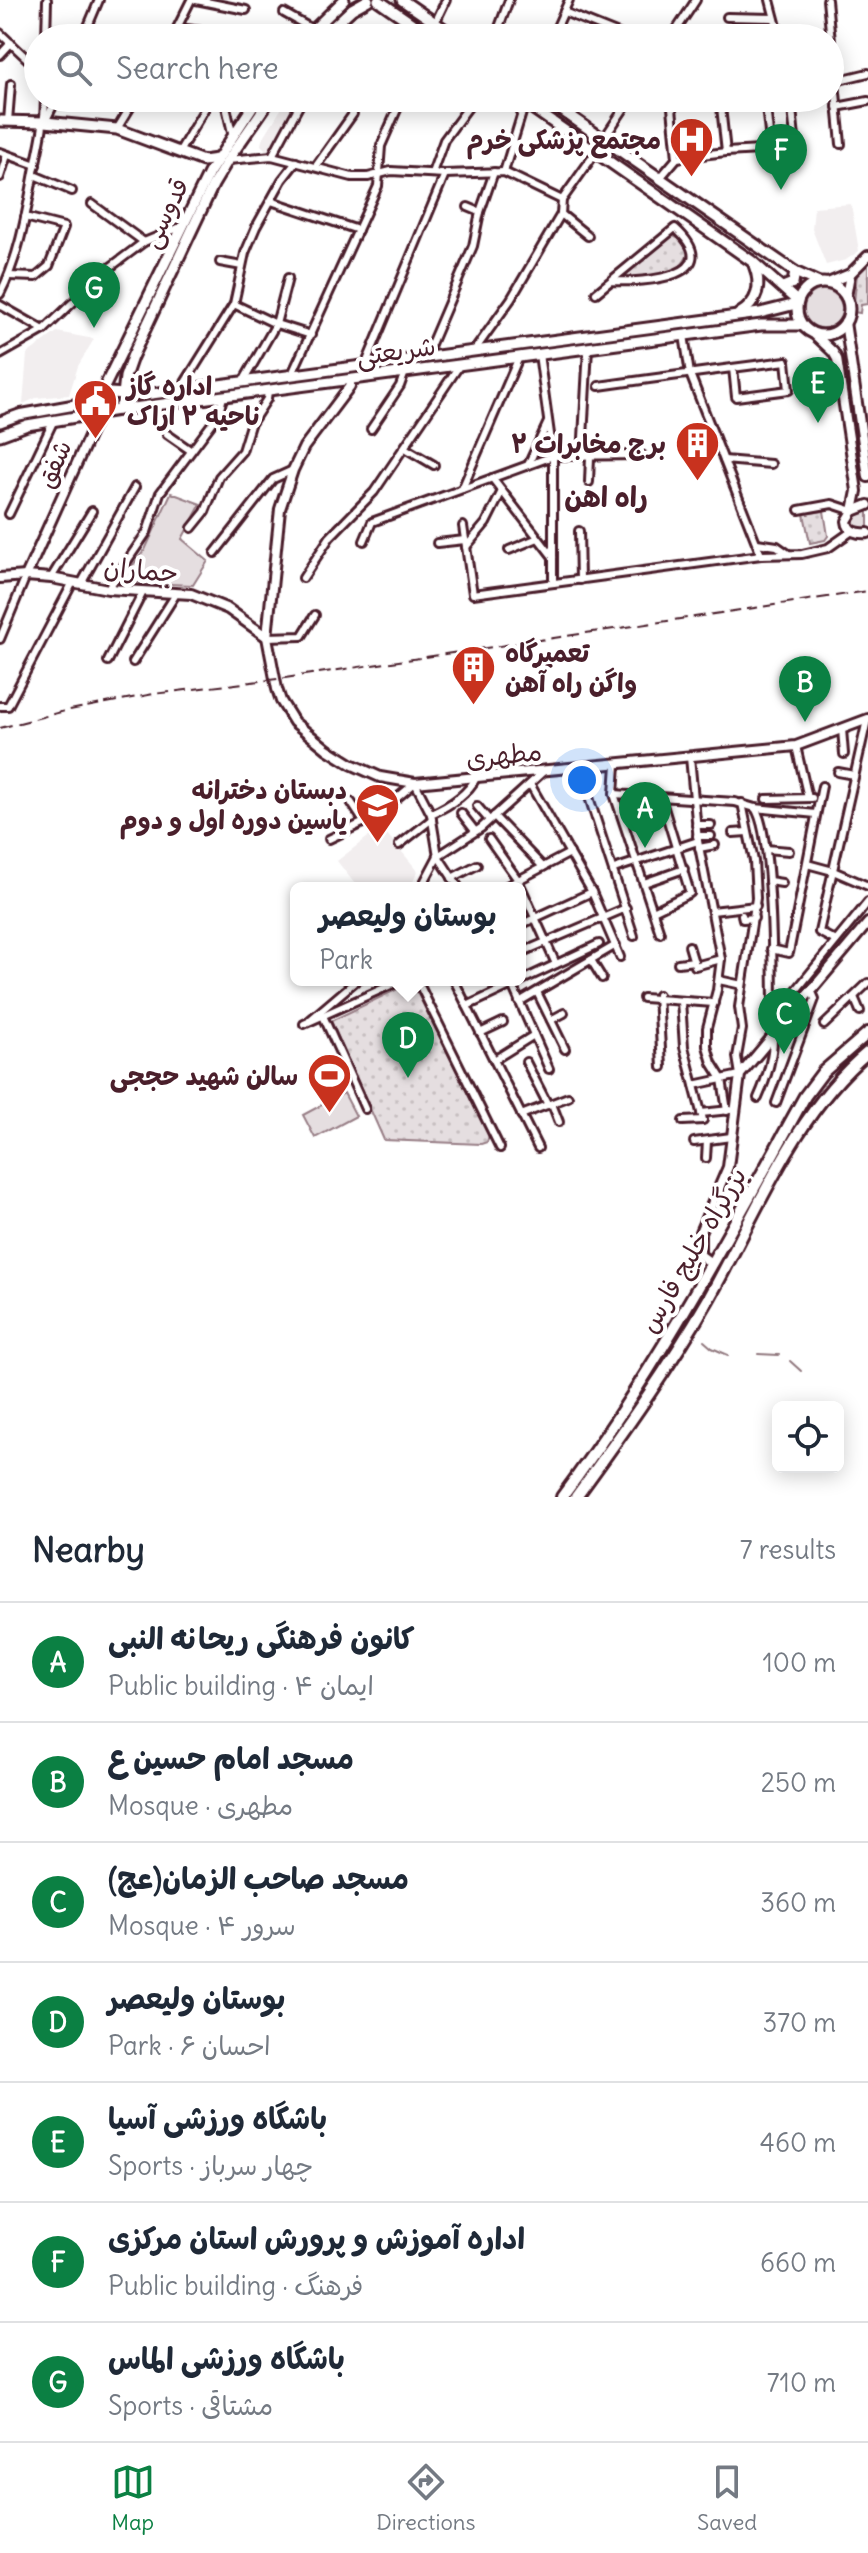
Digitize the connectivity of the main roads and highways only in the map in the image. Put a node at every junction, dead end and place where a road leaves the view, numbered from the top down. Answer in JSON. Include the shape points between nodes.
{"nodes":[{"id":1,"x":344,"y":0,"type":"edge"},
{"id":2,"x":368,"y":0,"type":"edge"},
{"id":3,"x":378,"y":0,"type":"edge"},
{"id":4,"x":402,"y":0,"type":"edge"},
{"id":5,"x":353,"y":4,"type":"edge"},
{"id":6,"x":325,"y":24,"type":"edge"},
{"id":7,"x":329,"y":24,"type":"edge"},
{"id":8,"x":412,"y":24,"type":"edge"},
{"id":9,"x":436,"y":24,"type":"edge"},
{"id":10,"x":249,"y":112,"type":"edge"},
{"id":11,"x":260,"y":112,"type":"edge"},
{"id":12,"x":539,"y":112,"type":"edge"},
{"id":13,"x":564,"y":112,"type":"edge"},
{"id":14,"x":4,"y":121,"type":"edge"},
{"id":15,"x":223,"y":160,"type":"junction"},
{"id":16,"x":203,"y":161,"type":"junction"},
{"id":17,"x":209,"y":173,"type":"junction"},
{"id":18,"x":753,"y":262,"type":"junction"},
{"id":19,"x":795,"y":272,"type":"junction"},
{"id":20,"x":824,"y":283,"type":"junction"},
{"id":21,"x":783,"y":287,"type":"junction"},
{"id":22,"x":797,"y":302,"type":"junction"},
{"id":23,"x":760,"y":313,"type":"junction"},
{"id":24,"x":734,"y":317,"type":"junction"},
{"id":25,"x":761,"y":325,"type":"junction"},
{"id":26,"x":801,"y":325,"type":"junction"},
{"id":27,"x":112,"y":373,"type":"junction"},
{"id":28,"x":125,"y":377,"type":"junction"},
{"id":29,"x":122,"y":394,"type":"junction"},
{"id":30,"x":144,"y":395,"type":"junction"},
{"id":31,"x":100,"y":396,"type":"junction"},
{"id":32,"x":145,"y":407,"type":"junction"},
{"id":33,"x":118,"y":410,"type":"junction"},
{"id":34,"x":0,"y":422,"type":"edge"},
{"id":35,"x":0,"y":435,"type":"edge"},
{"id":36,"x":868,"y":1033,"type":"edge"},
{"id":37,"x":868,"y":1052,"type":"edge"},
{"id":38,"x":562,"y":1497,"type":"edge"},
{"id":39,"x":576,"y":1497,"type":"edge"}],
"edges":[{"from":1,"to":6,"type":"main road"},
{"from":2,"to":5,"type":"main road"},
{"from":3,"to":8,"type":"main road"},
{"from":4,"to":9,"type":"main road"},
{"from":5,"to":7,"type":"main road"},
{"from":10,"to":15,"type":"main road","name":"قدوسی"},
{"from":11,"to":15,"type":"main road","name":"قدوسی"},
{"from":12,"to":18,"type":"main road"},
{"from":13,"to":19,"type":"main road"},
{"from":14,"to":16,"type":"main road","via":[[117,129]]},
{"from":15,"to":16,"type":"main road"},
{"from":15,"to":17,"type":"main road","name":"قدوسی"},
{"from":15,"to":28,"type":"main road","name":"قدوسی"},
{"from":16,"to":17,"type":"main road"},
{"from":17,"to":27,"type":"main road","name":"قدوسی"},
{"from":18,"to":21,"type":"main road"},
{"from":18,"to":24,"type":"main road","via":[[757,292]]},
{"from":19,"to":20,"type":"main road"},
{"from":19,"to":21,"type":"main road","via":[[793,283]]},
{"from":20,"to":22,"type":"main road","via":[[805,290]]},
{"from":20,"to":26,"type":"main road","via":[[846,297],[845,322],[833,334],[815,335]]},
{"from":21,"to":22,"type":"main road"},
{"from":22,"to":23,"type":"main road","name":"شریعتی"},
{"from":22,"to":26,"type":"main road"},
{"from":23,"to":24,"type":"main road","name":"شریعتی"},
{"from":23,"to":25,"type":"main road","via":[[766,318]]},
{"from":24,"to":30,"type":"main road","name":"شریعتی"},
{"from":25,"to":26,"type":"main road","name":"شریعتی"},
{"from":25,"to":32,"type":"main road","name":"شریعتی"},
{"from":27,"to":28,"type":"main road"},
{"from":27,"to":31,"type":"main road","name":"قدوسی"},
{"from":28,"to":29,"type":"main road","name":"قدوسی"},
{"from":29,"to":30,"type":"main road","name":"شریعتی"},
{"from":29,"to":31,"type":"main road","name":"شریعتی"},
{"from":29,"to":33,"type":"main road","name":"قدوسی"},
{"from":30,"to":32,"type":"main road","via":[[140,401]]},
{"from":31,"to":34,"type":"main road","name":"شریعتی"},
{"from":32,"to":33,"type":"main road","name":"شریعتی"},
{"from":33,"to":35,"type":"main road","name":"شریعتی","via":[[27,425]]},
{"from":36,"to":38,"type":"highway","name":"بزرگراه خلیج فارس","via":[[823,1072],[805,1096],[645,1375]]},
{"from":37,"to":39,"type":"highway","name":"بزرگراه خلیج فارس","via":[[834,1083],[809,1118],[695,1322]]}]}
